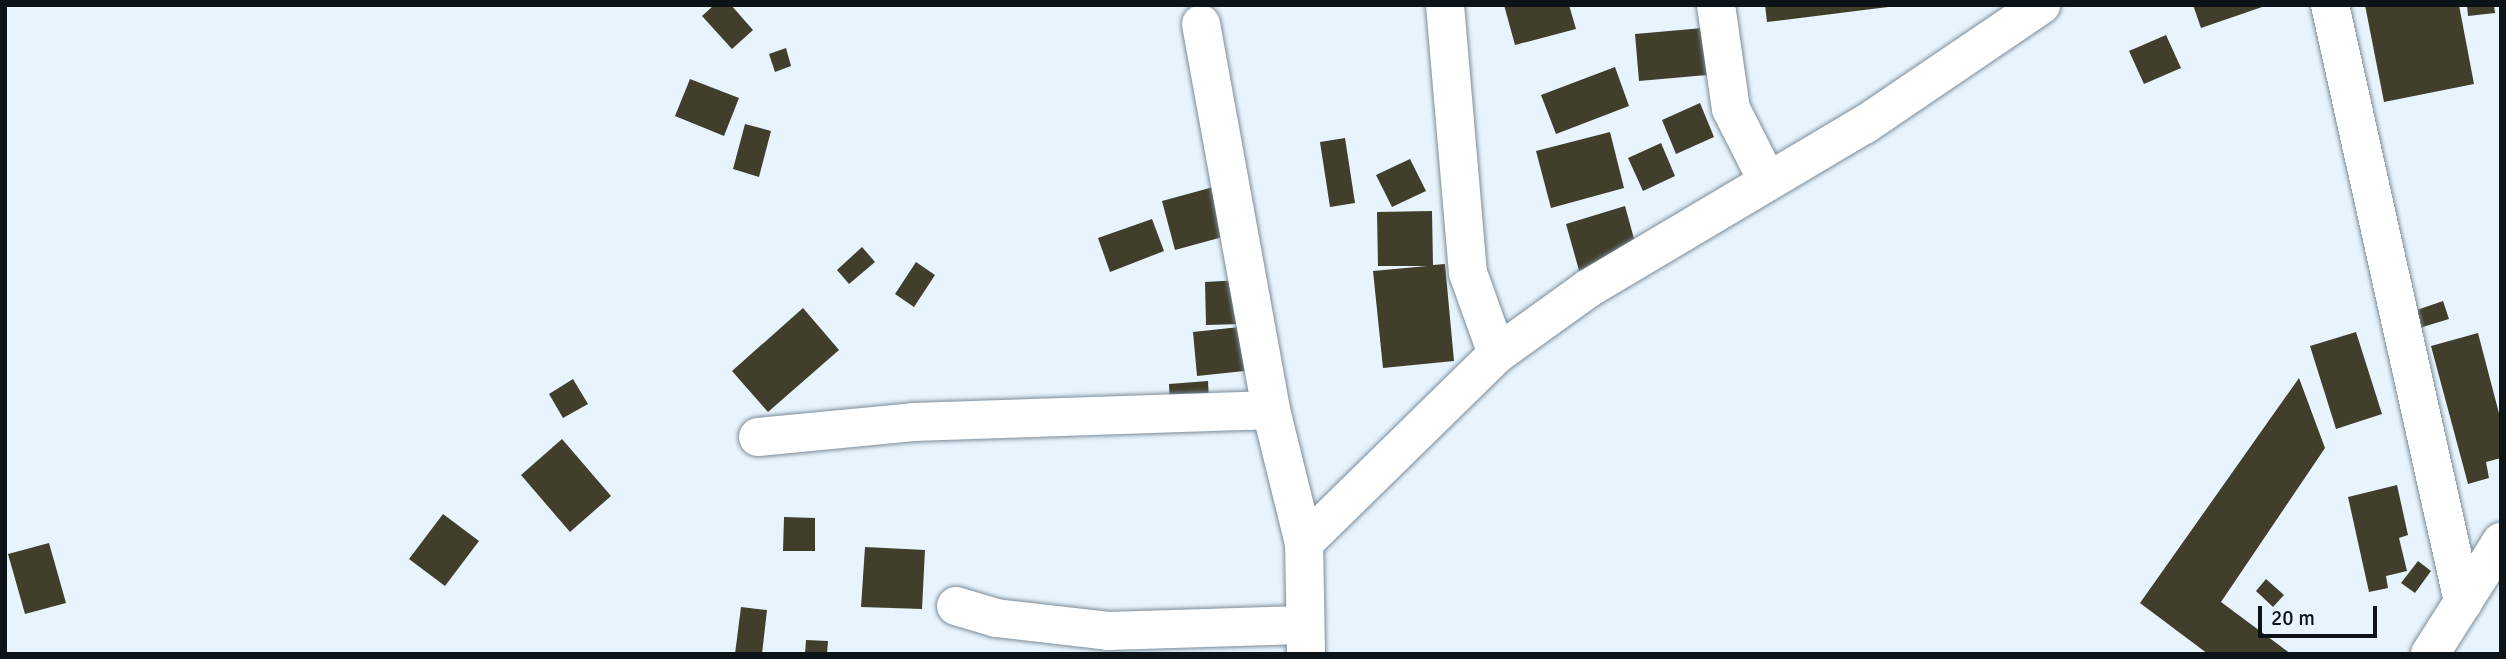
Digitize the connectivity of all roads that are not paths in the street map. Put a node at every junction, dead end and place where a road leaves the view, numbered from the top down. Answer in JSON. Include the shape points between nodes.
{"nodes":[{"id":1,"x":1445,"y":5,"type":"edge"},
{"id":2,"x":1716,"y":5,"type":"edge"},
{"id":3,"x":2042,"y":5,"type":"edge"},
{"id":4,"x":2330,"y":5,"type":"edge"},
{"id":5,"x":1201,"y":24,"type":"dead end"},
{"id":6,"x":1767,"y":180,"type":"junction"},
{"id":7,"x":1497,"y":354,"type":"junction"},
{"id":8,"x":1271,"y":410,"type":"junction"},
{"id":9,"x":758,"y":437,"type":"dead end"},
{"id":10,"x":2501,"y":542,"type":"edge"},
{"id":11,"x":1304,"y":543,"type":"junction"},
{"id":12,"x":2463,"y":602,"type":"junction"},
{"id":13,"x":956,"y":606,"type":"dead end"},
{"id":14,"x":1304,"y":639,"type":"edge"},
{"id":15,"x":2430,"y":654,"type":"edge"}],
"edges":[{"from":1,"to":7,"type":"street","via":[[1468,273]]},
{"from":2,"to":6,"type":"street","via":[[1731,109]]},
{"from":3,"to":6,"type":"street","via":[[1864,125]]},
{"from":4,"to":12,"type":"street"},
{"from":5,"to":8,"type":"street"},
{"from":6,"to":7,"type":"street","via":[[1589,288]]},
{"from":7,"to":11,"type":"street"},
{"from":8,"to":9,"type":"street","via":[[913,422]]},
{"from":8,"to":11,"type":"street"},
{"from":10,"to":12,"type":"street"},
{"from":11,"to":14,"type":"street"},
{"from":12,"to":15,"type":"street"},
{"from":13,"to":14,"type":"street","via":[[996,618],[1108,631]]}]}
